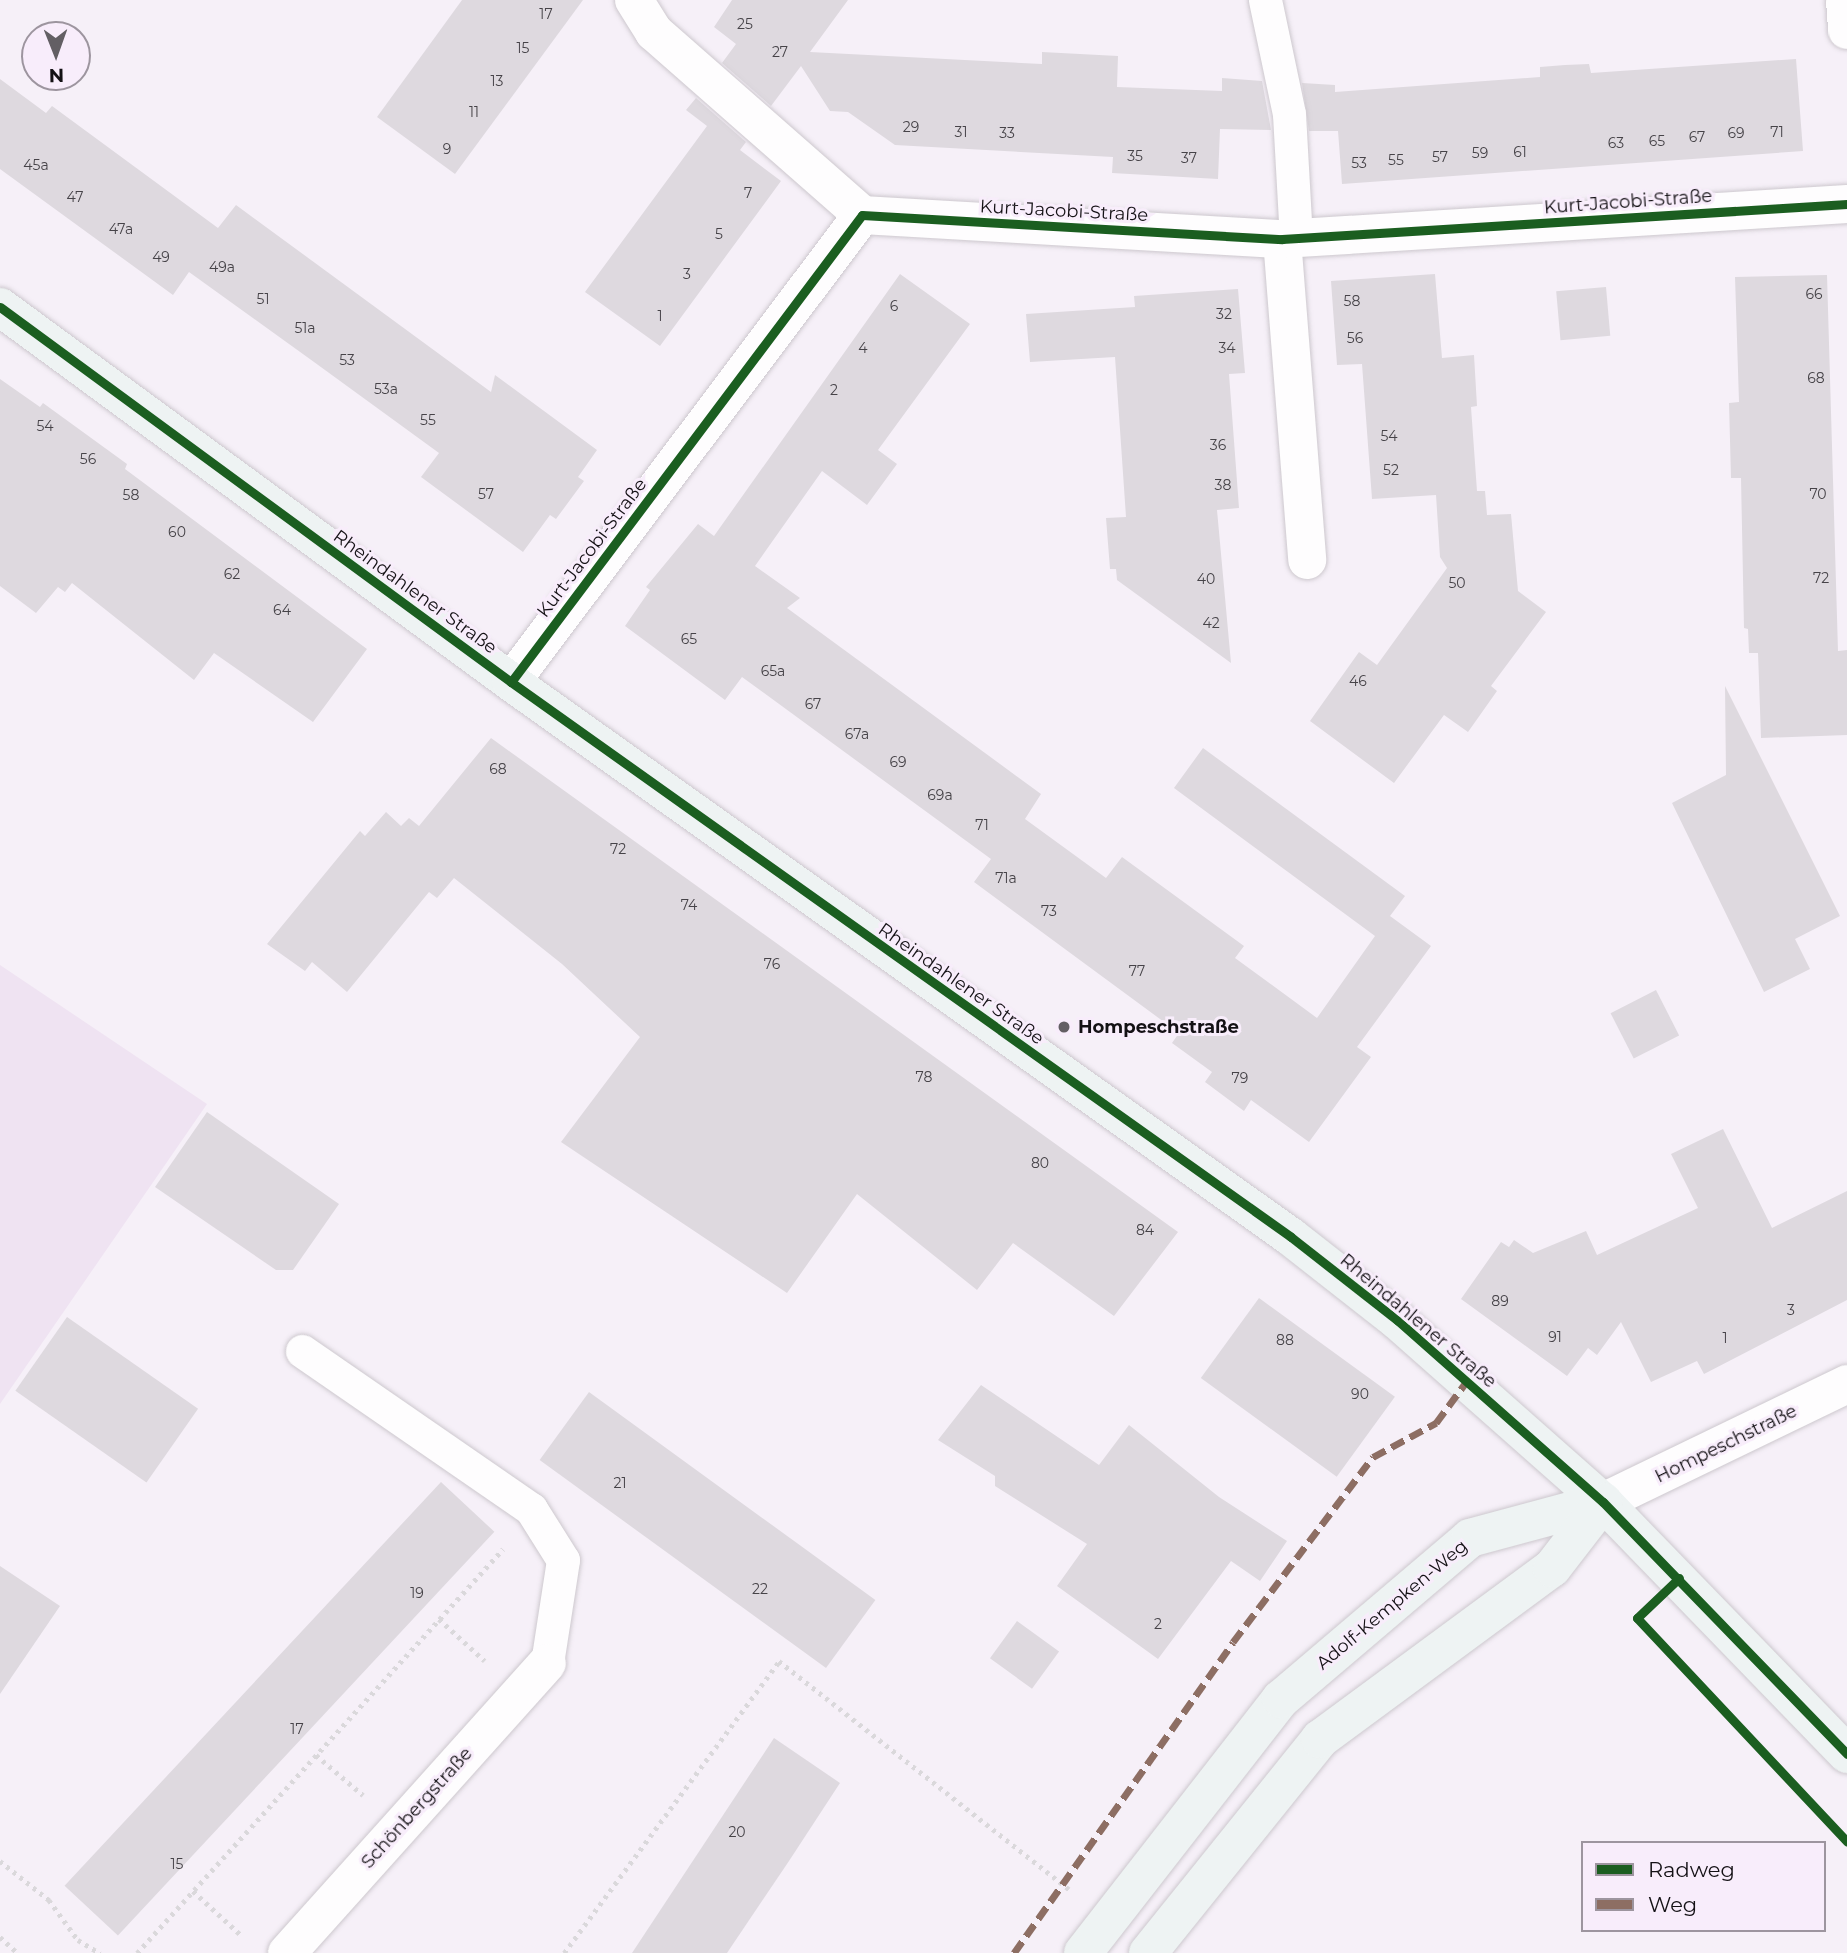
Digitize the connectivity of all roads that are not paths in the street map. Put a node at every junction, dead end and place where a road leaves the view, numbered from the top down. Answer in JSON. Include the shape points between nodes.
{"nodes":[{"id":1,"x":634,"y":0,"type":"edge"},
{"id":2,"x":1265,"y":0,"type":"edge"},
{"id":3,"x":1845,"y":0,"type":"edge"},
{"id":4,"x":1847,"y":30,"type":"edge"},
{"id":5,"x":1847,"y":204,"type":"edge"},
{"id":6,"x":862,"y":215,"type":"junction"},
{"id":7,"x":1289,"y":239,"type":"junction"},
{"id":8,"x":0,"y":307,"type":"edge"},
{"id":9,"x":1307,"y":560,"type":"dead end"},
{"id":10,"x":511,"y":682,"type":"junction"},
{"id":11,"x":302,"y":1351,"type":"dead end"},
{"id":12,"x":1847,"y":1384,"type":"edge"},
{"id":13,"x":1603,"y":1502,"type":"junction"},
{"id":14,"x":547,"y":1663,"type":"joint"},
{"id":15,"x":1847,"y":1754,"type":"edge"},
{"id":16,"x":287,"y":1953,"type":"edge"},
{"id":17,"x":1083,"y":1953,"type":"edge"},
{"id":18,"x":1148,"y":1953,"type":"edge"}],
"edges":[{"from":1,"to":6,"type":"street","via":[[654,32]]},
{"from":2,"to":7,"type":"lane","via":[[1289,114]]},
{"from":3,"to":4,"type":"street"},
{"from":5,"to":7,"type":"street","name":"Kurt-Jacobi-Straße"},
{"from":6,"to":7,"type":"street","name":"Kurt-Jacobi-Straße"},
{"from":6,"to":10,"type":"street","name":"Kurt-Jacobi-Straße"},
{"from":7,"to":9,"type":"street"},
{"from":8,"to":10,"type":"main road","name":"Rheindahlener Straße"},
{"from":10,"to":13,"type":"main road","name":"Rheindahlener Straße","via":[[1291,1237],[1397,1320]]},
{"from":11,"to":14,"type":"lane","via":[[534,1514],[563,1560]]},
{"from":12,"to":13,"type":"street","name":"Hompeschstraße"},
{"from":13,"to":15,"type":"main road","name":"Rheindahlener Straße"},
{"from":13,"to":17,"type":"main road","name":"Adolf-Kempken-Weg","via":[[1470,1538],[1281,1699]]},
{"from":13,"to":18,"type":"main road","via":[[1552,1567],[1320,1739]]},
{"from":14,"to":16,"type":"street","name":"Schönbergstraße"}]}
